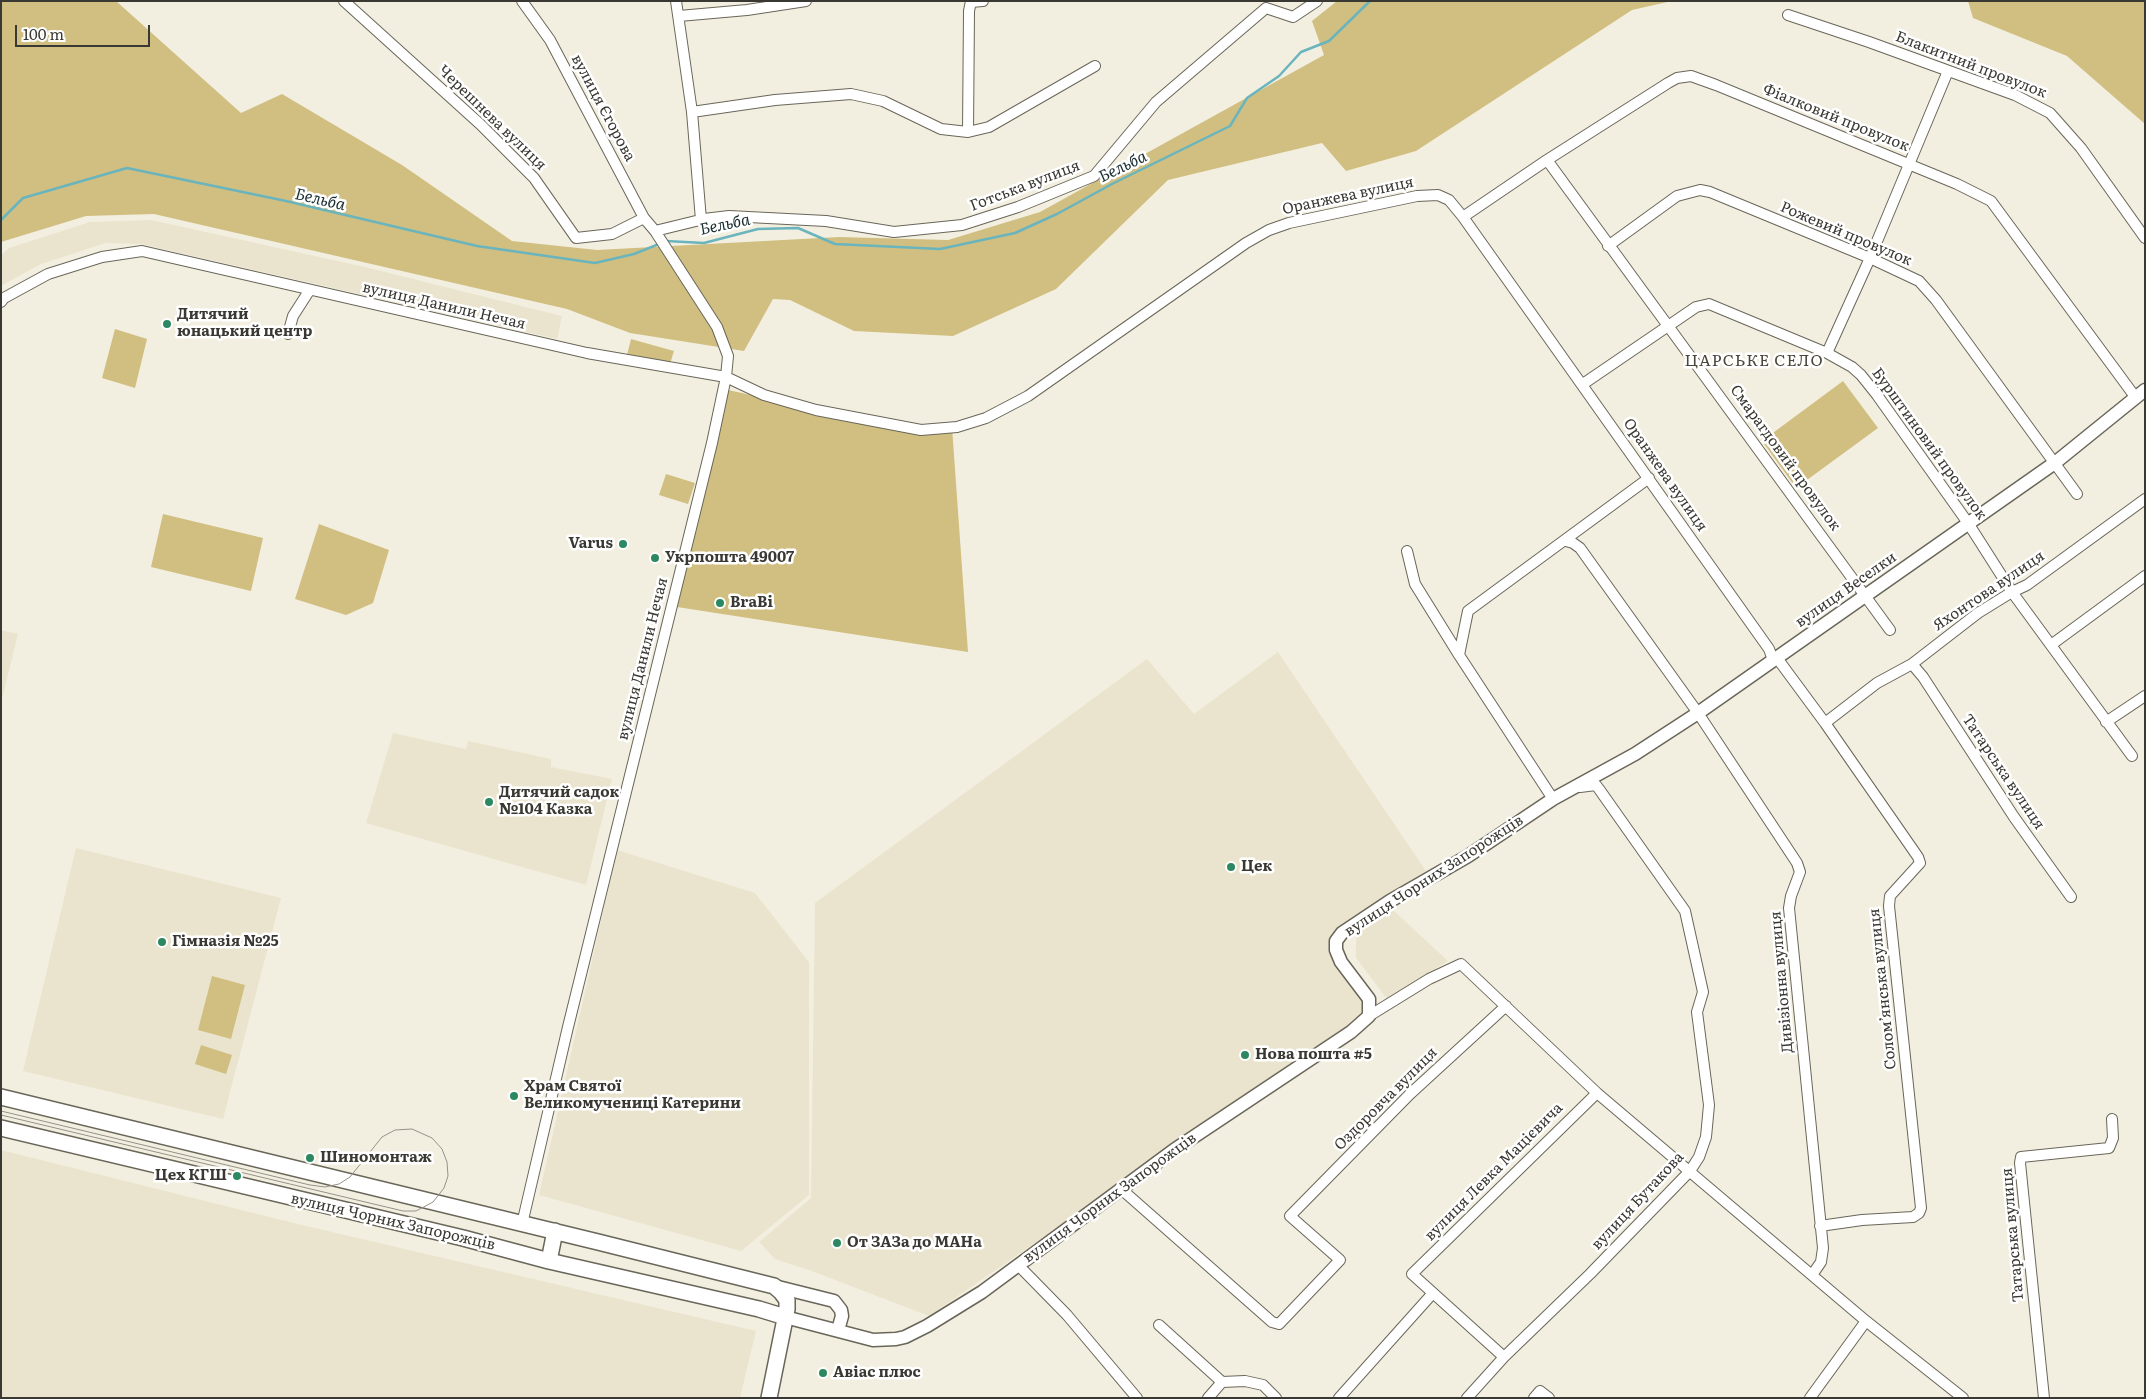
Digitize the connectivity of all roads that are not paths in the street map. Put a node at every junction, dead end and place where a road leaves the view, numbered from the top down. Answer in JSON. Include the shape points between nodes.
{"nodes":[{"id":1,"x":344,"y":1,"type":"edge"},
{"id":2,"x":522,"y":1,"type":"edge"},
{"id":3,"x":676,"y":1,"type":"edge"},
{"id":4,"x":806,"y":1,"type":"edge"},
{"id":5,"x":971,"y":1,"type":"edge"},
{"id":6,"x":983,"y":1,"type":"edge"},
{"id":7,"x":1317,"y":1,"type":"edge"},
{"id":8,"x":746,"y":5,"type":"edge"},
{"id":9,"x":1788,"y":15,"type":"dead end"},
{"id":10,"x":679,"y":16,"type":"junction"},
{"id":11,"x":1095,"y":66,"type":"dead end"},
{"id":12,"x":1948,"y":71,"type":"junction"},
{"id":13,"x":692,"y":112,"type":"junction"},
{"id":14,"x":968,"y":132,"type":"junction"},
{"id":15,"x":1547,"y":160,"type":"junction"},
{"id":16,"x":1908,"y":164,"type":"junction"},
{"id":17,"x":1464,"y":217,"type":"junction"},
{"id":18,"x":644,"y":218,"type":"junction"},
{"id":19,"x":701,"y":220,"type":"junction"},
{"id":20,"x":656,"y":233,"type":"junction"},
{"id":21,"x":2145,"y":238,"type":"edge"},
{"id":22,"x":1608,"y":246,"type":"junction"},
{"id":23,"x":1870,"y":258,"type":"junction"},
{"id":24,"x":309,"y":290,"type":"junction"},
{"id":25,"x":1,"y":302,"type":"edge"},
{"id":26,"x":1669,"y":326,"type":"junction"},
{"id":27,"x":288,"y":334,"type":"dead end"},
{"id":28,"x":1827,"y":353,"type":"junction"},
{"id":29,"x":726,"y":377,"type":"junction"},
{"id":30,"x":1583,"y":384,"type":"junction"},
{"id":31,"x":2140,"y":394,"type":"edge"},
{"id":32,"x":2056,"y":462,"type":"junction"},
{"id":33,"x":1649,"y":478,"type":"junction"},
{"id":34,"x":2077,"y":494,"type":"dead end"},
{"id":35,"x":2145,"y":499,"type":"edge"},
{"id":36,"x":1968,"y":523,"type":"junction"},
{"id":37,"x":1566,"y":541,"type":"junction"},
{"id":38,"x":1407,"y":551,"type":"dead end"},
{"id":39,"x":2145,"y":576,"type":"edge"},
{"id":40,"x":2012,"y":592,"type":"junction"},
{"id":41,"x":1867,"y":596,"type":"junction"},
{"id":42,"x":1890,"y":630,"type":"dead end"},
{"id":43,"x":2051,"y":645,"type":"junction"},
{"id":44,"x":1459,"y":655,"type":"junction"},
{"id":45,"x":1775,"y":659,"type":"junction"},
{"id":46,"x":1912,"y":664,"type":"junction"},
{"id":47,"x":2145,"y":696,"type":"edge"},
{"id":48,"x":1698,"y":713,"type":"junction"},
{"id":49,"x":2106,"y":722,"type":"junction"},
{"id":50,"x":1825,"y":723,"type":"junction"},
{"id":51,"x":2132,"y":756,"type":"dead end"},
{"id":52,"x":1574,"y":788,"type":"junction"},
{"id":53,"x":1553,"y":799,"type":"junction"},
{"id":54,"x":2071,"y":897,"type":"dead end"},
{"id":55,"x":1506,"y":1006,"type":"junction"},
{"id":56,"x":1369,"y":1016,"type":"junction"},
{"id":57,"x":1597,"y":1093,"type":"junction"},
{"id":58,"x":1,"y":1097,"type":"edge"},
{"id":59,"x":2112,"y":1119,"type":"dead end"},
{"id":60,"x":1,"y":1128,"type":"edge"},
{"id":61,"x":1690,"y":1171,"type":"junction"},
{"id":62,"x":1120,"y":1188,"type":"junction"},
{"id":63,"x":522,"y":1224,"type":"junction"},
{"id":64,"x":1820,"y":1226,"type":"junction"},
{"id":65,"x":555,"y":1231,"type":"junction"},
{"id":66,"x":549,"y":1261,"type":"junction"},
{"id":67,"x":1019,"y":1266,"type":"junction"},
{"id":68,"x":1812,"y":1275,"type":"junction"},
{"id":69,"x":774,"y":1286,"type":"junction"},
{"id":70,"x":1433,"y":1293,"type":"junction"},
{"id":71,"x":785,"y":1317,"type":"junction"},
{"id":72,"x":1866,"y":1321,"type":"junction"},
{"id":73,"x":1159,"y":1325,"type":"dead end"},
{"id":74,"x":838,"y":1330,"type":"junction"},
{"id":75,"x":1504,"y":1357,"type":"junction"},
{"id":76,"x":1222,"y":1382,"type":"junction"},
{"id":77,"x":1950,"y":1394,"type":"edge"},
{"id":78,"x":769,"y":1398,"type":"edge"},
{"id":79,"x":1137,"y":1398,"type":"edge"},
{"id":80,"x":1208,"y":1398,"type":"edge"},
{"id":81,"x":1276,"y":1398,"type":"edge"},
{"id":82,"x":1339,"y":1398,"type":"edge"},
{"id":83,"x":1467,"y":1398,"type":"edge"},
{"id":84,"x":1534,"y":1398,"type":"edge"},
{"id":85,"x":1549,"y":1398,"type":"edge"},
{"id":86,"x":1810,"y":1398,"type":"edge"},
{"id":87,"x":1962,"y":1398,"type":"edge"},
{"id":88,"x":2044,"y":1398,"type":"edge"}],
"edges":[{"from":1,"to":18,"type":"street","name":"Черешнева вулиця","via":[[480,124],[534,178],[576,238],[612,234]]},
{"from":2,"to":18,"type":"street","name":"вулиця Єгорова","via":[[550,40]]},
{"from":3,"to":10,"type":"street"},
{"from":4,"to":8,"type":"street"},
{"from":5,"to":6,"type":"street"},
{"from":5,"to":14,"type":"street"},
{"from":7,"to":19,"type":"street","name":"Готська вулиця","via":[[1293,17],[1266,8],[1156,102],[1094,176],[1018,207],[962,225],[894,232],[826,221],[729,216]]},
{"from":8,"to":10,"type":"street"},
{"from":9,"to":12,"type":"street","name":"Блакитний провулок"},
{"from":10,"to":13,"type":"street"},
{"from":11,"to":14,"type":"street","via":[[989,127]]},
{"from":12,"to":16,"type":"street"},
{"from":12,"to":21,"type":"street","name":"Блакитний провулок","via":[[2015,95],[2050,113],[2082,148]]},
{"from":13,"to":14,"type":"street","via":[[775,100],[852,94],[883,101],[941,128]]},
{"from":13,"to":19,"type":"street"},
{"from":15,"to":16,"type":"street","name":"Фіалковий провулок","via":[[1668,83],[1691,76]]},
{"from":15,"to":17,"type":"street","name":"Фіалковий провулок"},
{"from":15,"to":22,"type":"street","name":"Смарагдовий провулок"},
{"from":16,"to":23,"type":"street"},
{"from":16,"to":31,"type":"street","name":"Фіалковий провулок","via":[[1991,201]]},
{"from":17,"to":29,"type":"street","name":"Оранжева вулиця","via":[[1449,200],[1430,194],[1289,223],[1270,230],[1246,243],[1028,396],[986,418],[957,427],[921,430],[816,410],[764,394]]},
{"from":17,"to":30,"type":"street","name":"Оранжева вулиця"},
{"from":18,"to":20,"type":"street","name":"вулиця Єгорова"},
{"from":19,"to":20,"type":"street","name":"Готська вулиця"},
{"from":20,"to":29,"type":"street","name":"вулиця Єгорова","via":[[717,327],[728,356]]},
{"from":22,"to":23,"type":"street","name":"Рожевий провулок","via":[[1678,196],[1700,190]]},
{"from":22,"to":26,"type":"street","name":"Смарагдовий провулок"},
{"from":23,"to":28,"type":"street"},
{"from":23,"to":32,"type":"street","name":"Рожевий провулок","via":[[1919,281]]},
{"from":24,"to":25,"type":"street","name":"вулиця Данили Нечая","via":[[142,251],[98,259],[48,274]]},
{"from":24,"to":27,"type":"street","via":[[292,316]]},
{"from":24,"to":29,"type":"street","name":"вулиця Данили Нечая","via":[[587,354]]},
{"from":26,"to":28,"type":"street","name":"Бурштиновий провулок","via":[[1696,307],[1709,304]]},
{"from":26,"to":30,"type":"street","name":"Бурштиновий провулок"},
{"from":26,"to":41,"type":"street","name":"Смарагдовий провулок"},
{"from":28,"to":36,"type":"street","name":"Бурштиновий провулок","via":[[1861,375]]},
{"from":29,"to":63,"type":"street","name":"вулиця Данили Нечая"},
{"from":30,"to":33,"type":"street","name":"Оранжева вулиця"},
{"from":31,"to":32,"type":"street","name":"вулиця Веселки"},
{"from":32,"to":34,"type":"street","name":"Рожевий провулок"},
{"from":32,"to":36,"type":"street","name":"вулиця Веселки"},
{"from":33,"to":37,"type":"street"},
{"from":33,"to":45,"type":"street","name":"Оранжева вулиця"},
{"from":35,"to":40,"type":"street","name":"Яхонтова вулиця","via":[[2027,585]]},
{"from":36,"to":40,"type":"street","name":"Бурштиновий провулок"},
{"from":36,"to":41,"type":"street","name":"вулиця Веселки"},
{"from":37,"to":44,"type":"street","via":[[1468,611]]},
{"from":37,"to":48,"type":"street","name":"Дивізіонна вулиця","via":[[1580,548]]},
{"from":38,"to":44,"type":"street","via":[[1415,584]]},
{"from":39,"to":43,"type":"street"},
{"from":40,"to":43,"type":"street","name":"Бурштиновий провулок"},
{"from":40,"to":46,"type":"street","name":"Яхонтова вулиця"},
{"from":41,"to":42,"type":"street","name":"Смарагдовий провулок"},
{"from":41,"to":45,"type":"street","name":"вулиця Веселки"},
{"from":43,"to":49,"type":"street","name":"Бурштиновий провулок"},
{"from":44,"to":53,"type":"street"},
{"from":45,"to":48,"type":"street","name":"вулиця Веселки"},
{"from":45,"to":50,"type":"street","name":"Соломʼянська вулиця"},
{"from":46,"to":50,"type":"street","name":"Яхонтова вулиця","via":[[1877,683]]},
{"from":46,"to":54,"type":"street","name":"Татарська вулиця","via":[[2014,818]]},
{"from":47,"to":49,"type":"street"},
{"from":48,"to":52,"type":"street","name":"вулиця Веселки"},
{"from":48,"to":64,"type":"street","name":"Дивізіонна вулиця","via":[[1800,872],[1789,908]]},
{"from":49,"to":51,"type":"street","name":"Бурштиновий провулок"},
{"from":50,"to":64,"type":"street","name":"Соломʼянська вулиця","via":[[1920,863],[1890,896],[1889,906],[1921,1208],[1913,1217]]},
{"from":52,"to":53,"type":"street","name":"вулиця Веселки"},
{"from":52,"to":61,"type":"street","name":"вулиця Бутакова","via":[[1596,785],[1685,911],[1704,992],[1697,1012],[1709,1106],[1706,1137]]},
{"from":53,"to":56,"type":"street","name":"вулиця Чорних Запорожців","via":[[1468,856],[1342,933],[1336,941],[1336,950],[1368,999]]},
{"from":55,"to":56,"type":"street","name":"вулиця Чорних Запорожців","via":[[1461,964],[1429,979]]},
{"from":55,"to":57,"type":"street"},
{"from":55,"to":62,"type":"street","name":"Оздоровча вулиця","via":[[1410,1094],[1290,1216],[1340,1260],[1278,1324],[1274,1324]]},
{"from":56,"to":62,"type":"street","name":"вулиця Чорних Запорожців","via":[[1351,1032]]},
{"from":57,"to":61,"type":"street"},
{"from":57,"to":70,"type":"street","name":"вулиця Левка Мацієвича","via":[[1412,1274]]},
{"from":58,"to":63,"type":"main road","name":"вулиця Чорних Запорожців"},
{"from":59,"to":88,"type":"street","name":"Татарська вулиця","via":[[2110,1148],[2021,1157]]},
{"from":60,"to":66,"type":"main road","name":"вулиця Чорних Запорожців"},
{"from":61,"to":68,"type":"street"},
{"from":61,"to":75,"type":"street","name":"вулиця Бутакова"},
{"from":62,"to":67,"type":"street","name":"вулиця Чорних Запорожців"},
{"from":63,"to":65,"type":"main road","name":"вулиця Чорних Запорожців"},
{"from":64,"to":68,"type":"street","name":"Дивізіонна вулиця","via":[[1821,1262]]},
{"from":65,"to":66,"type":"main road"},
{"from":65,"to":69,"type":"main road","name":"вулиця Чорних Запорожців"},
{"from":66,"to":71,"type":"main road","name":"вулиця Чорних Запорожців"},
{"from":67,"to":74,"type":"street","name":"вулиця Чорних Запорожців","via":[[948,1314],[905,1337],[873,1340]]},
{"from":67,"to":79,"type":"street","via":[[1067,1315]]},
{"from":68,"to":72,"type":"street"},
{"from":69,"to":71,"type":"main road","via":[[786,1300]]},
{"from":69,"to":74,"type":"street","name":"вулиця Чорних Запорожців","via":[[834,1300],[842,1316]]},
{"from":70,"to":75,"type":"street"},
{"from":70,"to":82,"type":"street"},
{"from":71,"to":74,"type":"street","name":"вулиця Чорних Запорожців"},
{"from":71,"to":78,"type":"main road"},
{"from":72,"to":77,"type":"street"},
{"from":72,"to":86,"type":"street"},
{"from":73,"to":76,"type":"street"},
{"from":75,"to":83,"type":"street","name":"вулиця Бутакова"},
{"from":76,"to":80,"type":"street"},
{"from":76,"to":81,"type":"street","via":[[1245,1381],[1263,1385]]},
{"from":77,"to":87,"type":"street"},
{"from":84,"to":85,"type":"street","via":[[1540,1391]]}]}
